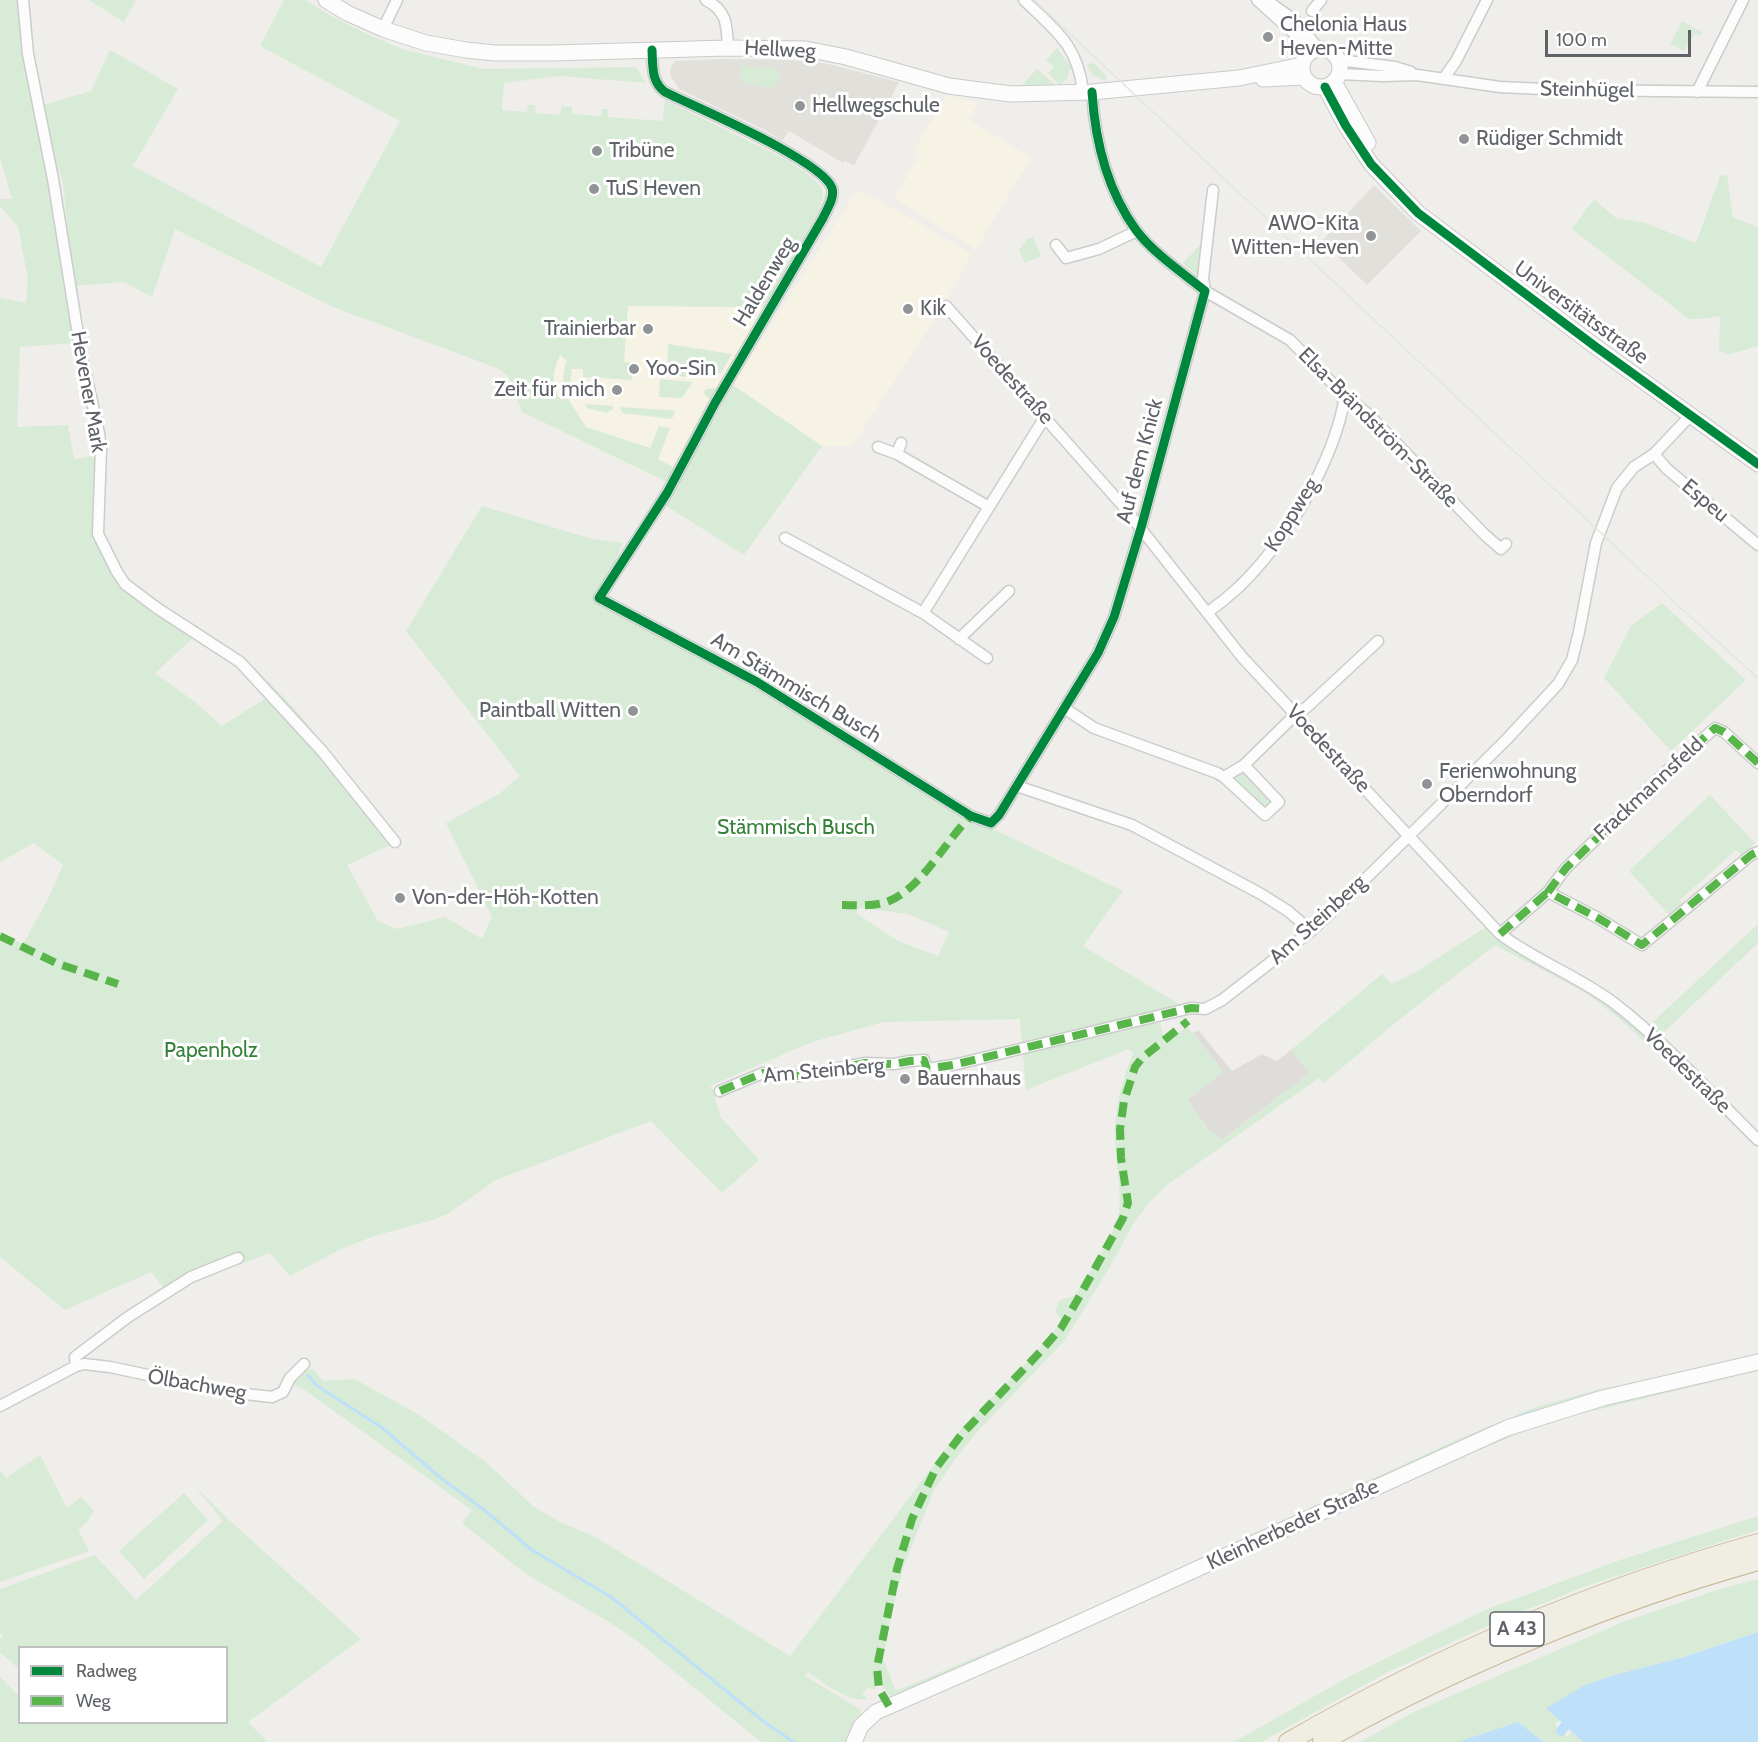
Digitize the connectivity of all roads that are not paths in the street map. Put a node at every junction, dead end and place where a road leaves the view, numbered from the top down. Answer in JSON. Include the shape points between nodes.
{"nodes":[{"id":1,"x":23,"y":0,"type":"edge"},
{"id":2,"x":326,"y":0,"type":"edge"},
{"id":3,"x":397,"y":0,"type":"edge"},
{"id":4,"x":705,"y":0,"type":"edge"},
{"id":5,"x":1024,"y":0,"type":"edge"},
{"id":6,"x":1257,"y":0,"type":"edge"},
{"id":7,"x":1266,"y":0,"type":"edge"},
{"id":8,"x":1321,"y":0,"type":"edge"},
{"id":9,"x":1487,"y":0,"type":"edge"},
{"id":10,"x":1743,"y":0,"type":"edge"},
{"id":11,"x":1312,"y":11,"type":"dead end"},
{"id":12,"x":383,"y":29,"type":"junction"},
{"id":13,"x":728,"y":48,"type":"junction"},
{"id":14,"x":652,"y":50,"type":"junction"},
{"id":15,"x":1308,"y":61,"type":"junction"},
{"id":16,"x":1334,"y":76,"type":"junction"},
{"id":17,"x":1444,"y":78,"type":"junction"},
{"id":18,"x":1087,"y":92,"type":"junction"},
{"id":19,"x":1697,"y":92,"type":"junction"},
{"id":20,"x":1758,"y":92,"type":"edge"},
{"id":21,"x":1213,"y":190,"type":"dead end"},
{"id":22,"x":1137,"y":231,"type":"junction"},
{"id":23,"x":1056,"y":245,"type":"dead end"},
{"id":24,"x":1205,"y":291,"type":"junction"},
{"id":25,"x":946,"y":306,"type":"dead end"},
{"id":26,"x":1345,"y":396,"type":"junction"},
{"id":27,"x":1690,"y":416,"type":"junction"},
{"id":28,"x":1045,"y":417,"type":"junction"},
{"id":29,"x":878,"y":447,"type":"dead end"},
{"id":30,"x":1654,"y":454,"type":"junction"},
{"id":31,"x":1758,"y":464,"type":"edge"},
{"id":32,"x":989,"y":507,"type":"junction"},
{"id":33,"x":1140,"y":528,"type":"junction"},
{"id":34,"x":785,"y":538,"type":"dead end"},
{"id":35,"x":1506,"y":544,"type":"dead end"},
{"id":36,"x":1758,"y":545,"type":"edge"},
{"id":37,"x":1009,"y":591,"type":"dead end"},
{"id":38,"x":599,"y":598,"type":"joint"},
{"id":39,"x":923,"y":613,"type":"junction"},
{"id":40,"x":1207,"y":613,"type":"junction"},
{"id":41,"x":959,"y":639,"type":"junction"},
{"id":42,"x":1378,"y":641,"type":"dead end"},
{"id":43,"x":987,"y":658,"type":"dead end"},
{"id":44,"x":1064,"y":708,"type":"junction"},
{"id":45,"x":1295,"y":715,"type":"junction"},
{"id":46,"x":1758,"y":763,"type":"edge"},
{"id":47,"x":1244,"y":765,"type":"junction"},
{"id":48,"x":1224,"y":777,"type":"junction"},
{"id":49,"x":1017,"y":786,"type":"junction"},
{"id":50,"x":971,"y":816,"type":"joint"},
{"id":51,"x":1408,"y":835,"type":"junction"},
{"id":52,"x":395,"y":842,"type":"dead end"},
{"id":53,"x":1758,"y":852,"type":"edge"},
{"id":54,"x":1548,"y":892,"type":"junction"},
{"id":55,"x":1311,"y":930,"type":"junction"},
{"id":56,"x":1500,"y":934,"type":"junction"},
{"id":57,"x":720,"y":1091,"type":"dead end"},
{"id":58,"x":1758,"y":1140,"type":"edge"},
{"id":59,"x":238,"y":1258,"type":"dead end"},
{"id":60,"x":1758,"y":1362,"type":"edge"},
{"id":61,"x":304,"y":1364,"type":"dead end"},
{"id":62,"x":76,"y":1366,"type":"junction"},
{"id":63,"x":0,"y":1406,"type":"edge"},
{"id":64,"x":1758,"y":1543,"type":"edge"},
{"id":65,"x":1758,"y":1561,"type":"edge"},
{"id":66,"x":854,"y":1742,"type":"edge"},
{"id":67,"x":1288,"y":1742,"type":"edge"},
{"id":68,"x":1322,"y":1742,"type":"edge"}],
"edges":[{"from":1,"to":52,"type":"street","name":"Hevener Mark","via":[[28,54],[99,433],[98,534],[125,584],[240,662],[322,751]]},
{"from":2,"to":12,"type":"street","name":"Hellweg"},
{"from":3,"to":12,"type":"street"},
{"from":4,"to":13,"type":"street","via":[[723,13]]},
{"from":5,"to":18,"type":"street","via":[[1069,47]]},
{"from":6,"to":15,"type":"street","via":[[1298,37]]},
{"from":7,"to":15,"type":"street","via":[[1296,21]]},
{"from":8,"to":11,"type":"street"},
{"from":9,"to":17,"type":"street"},
{"from":10,"to":19,"type":"street"},
{"from":12,"to":14,"type":"street","name":"Hellweg","via":[[426,43],[495,53]]},
{"from":13,"to":14,"type":"street","name":"Hellweg"},
{"from":13,"to":18,"type":"street","name":"Hellweg","via":[[806,49],[975,90]]},
{"from":14,"to":38,"type":"street","name":"Haldenweg","via":[[657,86],[664,92],[766,139],[823,176],[833,197],[667,493]]},
{"from":15,"to":16,"type":"street","via":[[1313,86]]},
{"from":15,"to":16,"type":"street","via":[[1330,50]]},
{"from":15,"to":18,"type":"street","name":"Hellweg","via":[[1260,80],[1239,78]]},
{"from":16,"to":17,"type":"street","name":"Steinhügel"},
{"from":16,"to":27,"type":"street","name":"Universitätsstraße","via":[[1346,126],[1371,164],[1418,213]]},
{"from":17,"to":19,"type":"street","name":"Steinhügel","via":[[1500,87]]},
{"from":18,"to":22,"type":"street","via":[[1110,181]]},
{"from":19,"to":20,"type":"street","name":"Steinhügel"},
{"from":21,"to":24,"type":"street","via":[[1203,278]]},
{"from":22,"to":23,"type":"street","via":[[1099,249],[1066,258]]},
{"from":22,"to":24,"type":"street"},
{"from":24,"to":26,"type":"street","name":"Elsa-Brändström-Straße","via":[[1290,340]]},
{"from":24,"to":33,"type":"street","name":"Auf dem Knick"},
{"from":25,"to":28,"type":"street","name":"Voedestraße"},
{"from":26,"to":35,"type":"street","name":"Elsa-Brändström-Straße","via":[[1368,414],[1501,549]]},
{"from":26,"to":40,"type":"street","name":"Koppweg","via":[[1338,428],[1299,508],[1262,561],[1239,587]]},
{"from":27,"to":30,"type":"street","name":"Am Steinberg"},
{"from":27,"to":31,"type":"street","name":"Universitätsstraße"},
{"from":28,"to":32,"type":"street"},
{"from":28,"to":33,"type":"street","name":"Voedestraße"},
{"from":29,"to":32,"type":"street","via":[[899,449]]},
{"from":30,"to":36,"type":"street","name":"Espeu"},
{"from":30,"to":51,"type":"street","name":"Am Steinberg","via":[[1634,467],[1613,495],[1596,543],[1572,660],[1558,684]]},
{"from":32,"to":39,"type":"street"},
{"from":33,"to":40,"type":"street","name":"Voedestraße"},
{"from":33,"to":44,"type":"street","name":"Auf dem Knick","via":[[1107,634]]},
{"from":34,"to":39,"type":"street"},
{"from":37,"to":41,"type":"street"},
{"from":38,"to":50,"type":"street","name":"Am Stämmisch Busch","via":[[757,682]]},
{"from":39,"to":41,"type":"street"},
{"from":40,"to":45,"type":"street","name":"Voedestraße"},
{"from":41,"to":43,"type":"street"},
{"from":42,"to":45,"type":"street"},
{"from":44,"to":48,"type":"street","via":[[1094,728]]},
{"from":44,"to":49,"type":"street","name":"Auf dem Knick"},
{"from":45,"to":47,"type":"street"},
{"from":45,"to":51,"type":"street","name":"Voedestraße"},
{"from":46,"to":54,"type":"street","name":"Frackmannsfeld","via":[[1715,728],[1566,868]]},
{"from":47,"to":48,"type":"street"},
{"from":47,"to":48,"type":"street","via":[[1280,802],[1265,815]]},
{"from":49,"to":50,"type":"street","name":"Auf dem Knick","via":[[991,823]]},
{"from":49,"to":55,"type":"street","via":[[1132,825],[1261,894]]},
{"from":51,"to":55,"type":"street","name":"Am Steinberg"},
{"from":51,"to":56,"type":"street","name":"Voedestraße"},
{"from":53,"to":54,"type":"street","via":[[1642,945]]},
{"from":54,"to":56,"type":"street","name":"Frackmannsfeld"},
{"from":55,"to":57,"type":"street","name":"Am Steinberg","via":[[1205,1009],[1191,1008],[952,1065],[927,1069],[924,1060],[865,1064],[799,1076],[763,1073]]},
{"from":56,"to":58,"type":"street","name":"Voedestraße","via":[[1615,1004]]},
{"from":59,"to":62,"type":"street","via":[[191,1277],[128,1317],[75,1357]]},
{"from":60,"to":66,"type":"street","name":"Kleinherbeder Straße","via":[[1603,1398],[1499,1431],[876,1712],[861,1726]]},
{"from":61,"to":62,"type":"street","name":"Ölbachweg","via":[[283,1392],[272,1397],[206,1389],[110,1367]]},
{"from":62,"to":63,"type":"street"},
{"from":64,"to":67,"type":"highway","number":"A 43","via":[[1582,1603],[1459,1653]]},
{"from":65,"to":68,"type":"highway","number":"A 43","via":[[1664,1591],[1528,1643]]}]}
